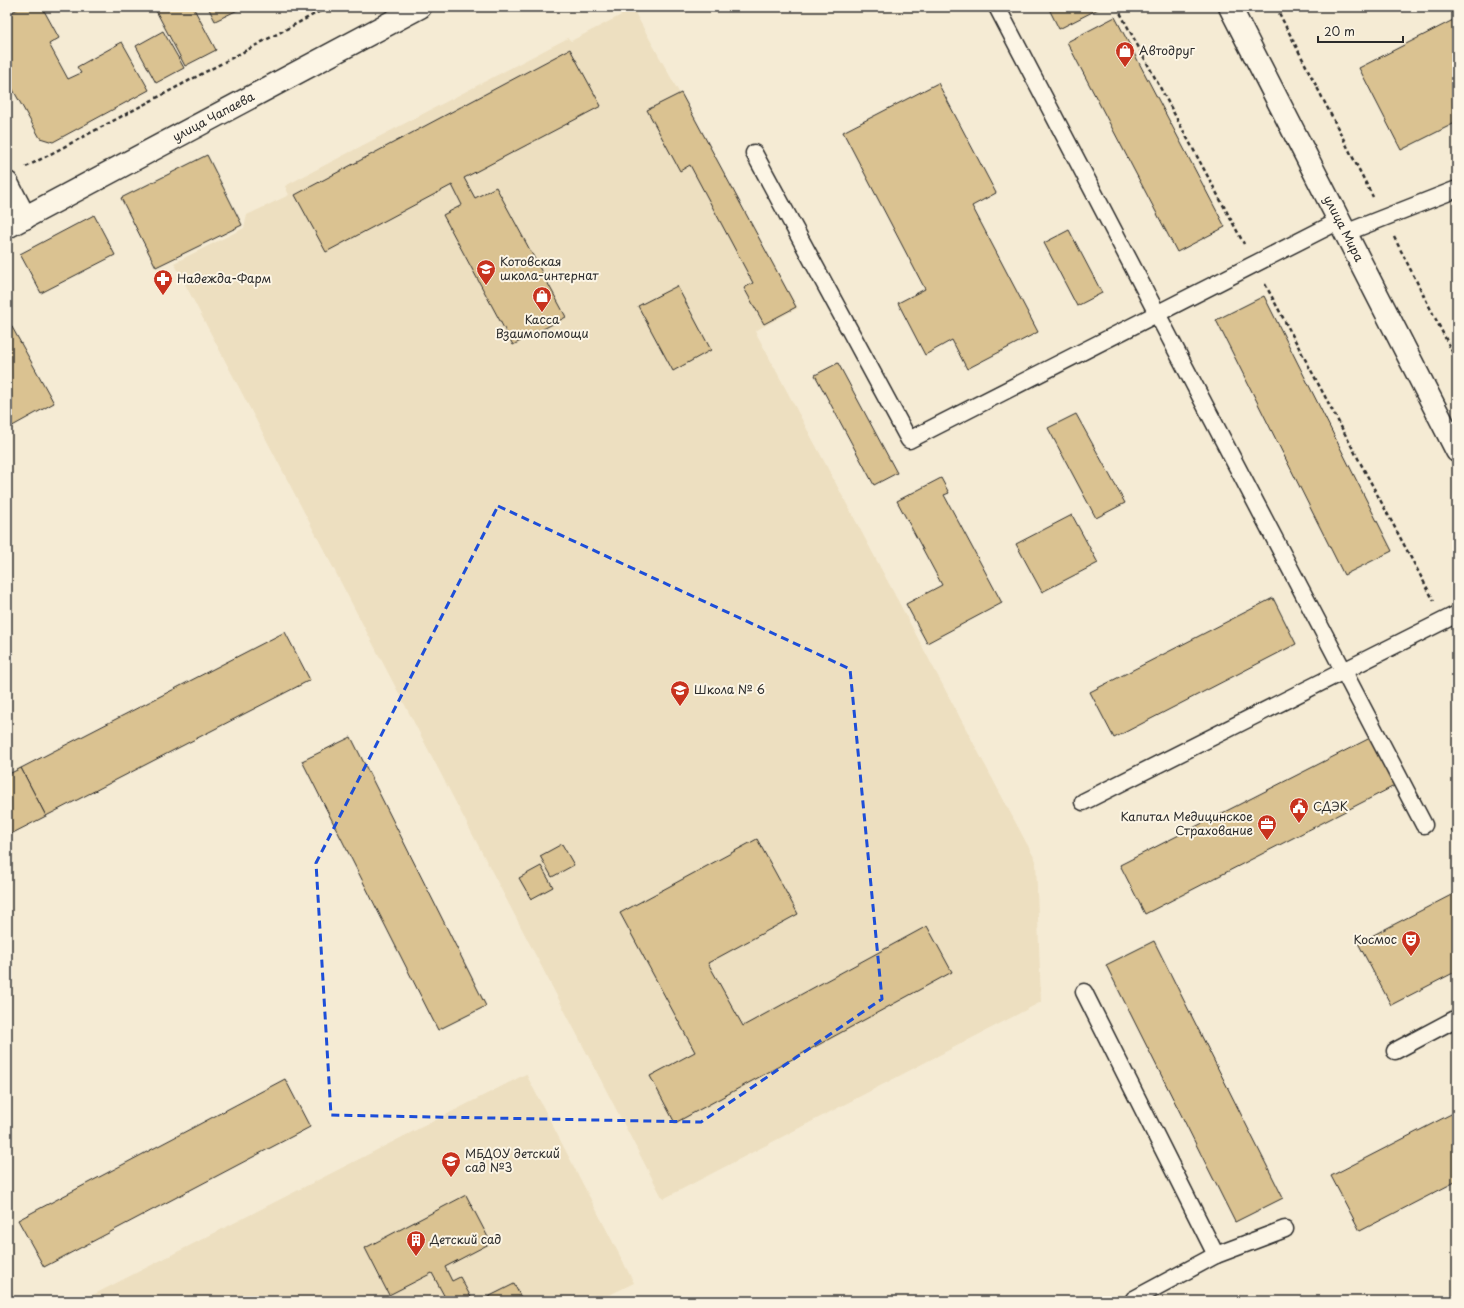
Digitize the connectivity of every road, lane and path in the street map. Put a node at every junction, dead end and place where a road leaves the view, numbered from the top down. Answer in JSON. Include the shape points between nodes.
{"nodes":[{"id":1,"x":328,"y":7,"type":"edge"},
{"id":2,"x":420,"y":7,"type":"edge"},
{"id":3,"x":997,"y":7,"type":"edge"},
{"id":4,"x":1118,"y":7,"type":"edge"},
{"id":5,"x":1230,"y":7,"type":"edge"},
{"id":6,"x":1276,"y":7,"type":"edge"},
{"id":7,"x":754,"y":153,"type":"dead end"},
{"id":8,"x":14,"y":176,"type":"edge"},
{"id":9,"x":1457,"y":189,"type":"edge"},
{"id":10,"x":1384,"y":218,"type":"junction"},
{"id":11,"x":16,"y":222,"type":"edge"},
{"id":12,"x":1342,"y":227,"type":"junction"},
{"id":13,"x":1255,"y":264,"type":"junction"},
{"id":14,"x":1157,"y":314,"type":"junction"},
{"id":15,"x":1457,"y":361,"type":"edge"},
{"id":16,"x":1457,"y":451,"type":"edge"},
{"id":17,"x":1451,"y":617,"type":"edge"},
{"id":18,"x":1343,"y":671,"type":"junction"},
{"id":19,"x":1083,"y":802,"type":"dead end"},
{"id":20,"x":1424,"y":825,"type":"dead end"},
{"id":21,"x":1084,"y":992,"type":"dead end"},
{"id":22,"x":1457,"y":1018,"type":"edge"},
{"id":23,"x":1395,"y":1051,"type":"dead end"},
{"id":24,"x":1285,"y":1229,"type":"dead end"},
{"id":25,"x":1216,"y":1255,"type":"junction"},
{"id":26,"x":1134,"y":1301,"type":"edge"}],
"edges":[{"from":1,"to":8,"type":"path"},
{"from":2,"to":11,"type":"street","name":"улица Чапаева"},
{"from":3,"to":14,"type":"lane"},
{"from":4,"to":13,"type":"path"},
{"from":5,"to":12,"type":"street","name":"улица Мира"},
{"from":6,"to":10,"type":"path"},
{"from":7,"to":14,"type":"lane","via":[[909,440]]},
{"from":8,"to":11,"type":"street"},
{"from":9,"to":10,"type":"lane"},
{"from":10,"to":12,"type":"lane"},
{"from":10,"to":15,"type":"path"},
{"from":12,"to":13,"type":"lane"},
{"from":12,"to":16,"type":"street","name":"улица Мира"},
{"from":13,"to":14,"type":"lane"},
{"from":13,"to":17,"type":"path"},
{"from":14,"to":18,"type":"lane"},
{"from":17,"to":18,"type":"lane"},
{"from":18,"to":19,"type":"lane"},
{"from":18,"to":20,"type":"lane"},
{"from":21,"to":25,"type":"lane"},
{"from":22,"to":23,"type":"lane"},
{"from":24,"to":25,"type":"lane"},
{"from":25,"to":26,"type":"lane"}]}
